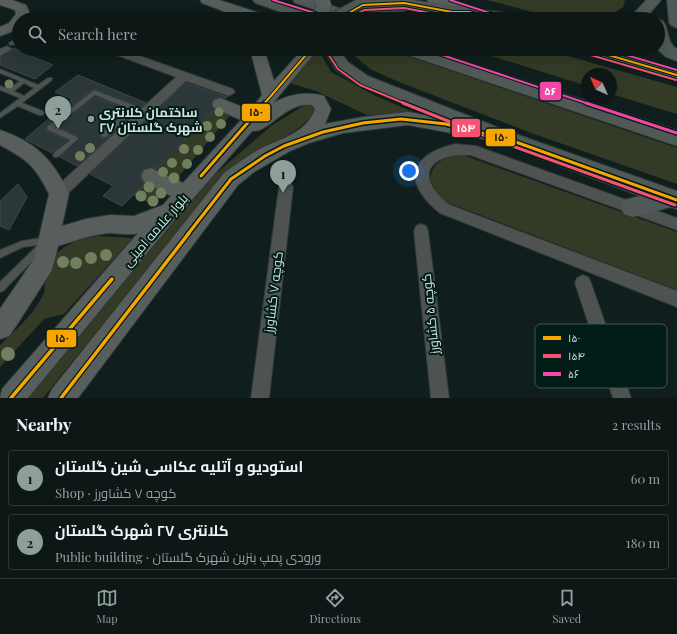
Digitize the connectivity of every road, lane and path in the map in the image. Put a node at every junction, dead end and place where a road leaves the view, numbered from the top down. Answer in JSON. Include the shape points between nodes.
{"nodes":[{"id":1,"x":0,"y":0,"type":"edge"},
{"id":2,"x":207,"y":0,"type":"edge"},
{"id":3,"x":300,"y":0,"type":"edge"},
{"id":4,"x":322,"y":0,"type":"edge"},
{"id":5,"x":434,"y":0,"type":"edge"},
{"id":6,"x":655,"y":0,"type":"edge"},
{"id":7,"x":674,"y":0,"type":"edge"},
{"id":8,"x":261,"y":1,"type":"edge"},
{"id":9,"x":228,"y":8,"type":"junction"},
{"id":10,"x":15,"y":12,"type":"edge"},
{"id":11,"x":232,"y":12,"type":"edge"},
{"id":12,"x":241,"y":12,"type":"edge"},
{"id":13,"x":294,"y":12,"type":"edge"},
{"id":14,"x":322,"y":12,"type":"edge"},
{"id":15,"x":337,"y":12,"type":"edge"},
{"id":16,"x":351,"y":12,"type":"edge"},
{"id":17,"x":452,"y":12,"type":"edge"},
{"id":18,"x":452,"y":12,"type":"edge"},
{"id":19,"x":469,"y":12,"type":"joint"},
{"id":20,"x":644,"y":12,"type":"edge"},
{"id":21,"x":656,"y":12,"type":"edge"},
{"id":22,"x":677,"y":23,"type":"edge"},
{"id":23,"x":12,"y":27,"type":"edge"},
{"id":24,"x":0,"y":32,"type":"edge"},
{"id":25,"x":665,"y":50,"type":"edge"},
{"id":26,"x":129,"y":56,"type":"edge"},
{"id":27,"x":259,"y":56,"type":"edge"},
{"id":28,"x":305,"y":56,"type":"edge"},
{"id":29,"x":335,"y":56,"type":"edge"},
{"id":30,"x":429,"y":56,"type":"edge"},
{"id":31,"x":472,"y":56,"type":"edge"},
{"id":32,"x":612,"y":56,"type":"edge"},
{"id":33,"x":677,"y":56,"type":"edge"},
{"id":34,"x":0,"y":71,"type":"edge"},
{"id":35,"x":677,"y":75,"type":"edge"},
{"id":36,"x":184,"y":76,"type":"junction"},
{"id":37,"x":50,"y":79,"type":"dead end"},
{"id":38,"x":24,"y":81,"type":"junction"},
{"id":39,"x":38,"y":87,"type":"junction"},
{"id":40,"x":0,"y":88,"type":"edge"},
{"id":41,"x":581,"y":91,"type":"edge"},
{"id":42,"x":9,"y":92,"type":"junction"},
{"id":43,"x":270,"y":96,"type":"junction"},
{"id":44,"x":24,"y":98,"type":"junction"},
{"id":45,"x":224,"y":98,"type":"joint"},
{"id":46,"x":17,"y":103,"type":"junction"},
{"id":47,"x":617,"y":103,"type":"edge"},
{"id":48,"x":41,"y":113,"type":"dead end"},
{"id":49,"x":0,"y":116,"type":"edge"},
{"id":50,"x":253,"y":118,"type":"junction"},
{"id":51,"x":677,"y":122,"type":"edge"},
{"id":52,"x":496,"y":134,"type":"junction"},
{"id":53,"x":104,"y":136,"type":"dead end"},
{"id":54,"x":0,"y":137,"type":"edge"},
{"id":55,"x":235,"y":138,"type":"junction"},
{"id":56,"x":677,"y":138,"type":"edge"},
{"id":57,"x":299,"y":140,"type":"junction"},
{"id":58,"x":279,"y":148,"type":"junction"},
{"id":59,"x":50,"y":160,"type":"junction"},
{"id":60,"x":151,"y":176,"type":"dead end"},
{"id":61,"x":286,"y":187,"type":"joint"},
{"id":62,"x":59,"y":193,"type":"junction"},
{"id":63,"x":185,"y":194,"type":"junction"},
{"id":64,"x":674,"y":199,"type":"edge"},
{"id":65,"x":632,"y":207,"type":"junction"},
{"id":66,"x":169,"y":212,"type":"junction"},
{"id":67,"x":677,"y":224,"type":"edge"},
{"id":68,"x":421,"y":231,"type":"dead end"},
{"id":69,"x":48,"y":240,"type":"junction"},
{"id":70,"x":0,"y":254,"type":"edge"},
{"id":71,"x":583,"y":282,"type":"dead end"},
{"id":72,"x":0,"y":288,"type":"edge"},
{"id":73,"x":677,"y":300,"type":"edge"},
{"id":74,"x":597,"y":324,"type":"edge"},
{"id":75,"x":0,"y":327,"type":"edge"},
{"id":76,"x":619,"y":388,"type":"edge"},
{"id":77,"x":11,"y":398,"type":"edge"},
{"id":78,"x":61,"y":398,"type":"edge"},
{"id":79,"x":260,"y":398,"type":"edge"},
{"id":80,"x":440,"y":398,"type":"edge"},
{"id":81,"x":622,"y":398,"type":"edge"}],
"edges":[{"from":1,"to":10,"type":"main road"},
{"from":2,"to":9,"type":"main road"},
{"from":3,"to":15,"type":"highway"},
{"from":4,"to":14,"type":"main road","bridge":true},
{"from":5,"to":19,"type":"main road"},
{"from":6,"to":20,"type":"highway"},
{"from":6,"to":21,"type":"highway"},
{"from":7,"to":22,"type":"highway"},
{"from":8,"to":13,"type":"highway"},
{"from":9,"to":11,"type":"main road"},
{"from":9,"to":12,"type":"main road"},
{"from":16,"to":18,"type":"highway","bridge":true,"via":[[363,6],[404,3]]},
{"from":17,"to":19,"type":"highway","bridge":true},
{"from":23,"to":24,"type":"main road"},
{"from":25,"to":33,"type":"highway"},
{"from":26,"to":36,"type":"street"},
{"from":27,"to":43,"type":"main road"},
{"from":28,"to":43,"type":"main road","name":"بلوار علامه امینی"},
{"from":29,"to":52,"type":"highway","via":[[342,66],[362,80]]},
{"from":30,"to":56,"type":"highway"},
{"from":31,"to":41,"type":"highway"},
{"from":32,"to":35,"type":"highway"},
{"from":34,"to":38,"type":"lane"},
{"from":36,"to":45,"type":"street"},
{"from":36,"to":62,"type":"street"},
{"from":37,"to":39,"type":"lane"},
{"from":38,"to":39,"type":"lane"},
{"from":38,"to":42,"type":"lane"},
{"from":39,"to":44,"type":"lane"},
{"from":40,"to":42,"type":"lane"},
{"from":42,"to":44,"type":"lane"},
{"from":43,"to":50,"type":"main road","name":"بلوار علامه امینی"},
{"from":44,"to":46,"type":"lane"},
{"from":45,"to":50,"type":"main road"},
{"from":46,"to":48,"type":"lane"},
{"from":46,"to":49,"type":"lane"},
{"from":47,"to":51,"type":"highway"},
{"from":50,"to":55,"type":"main road","name":"بلوار علامه امینی"},
{"from":52,"to":57,"type":"main road","name":"بلوار علامه امینی","via":[[410,119],[355,123]]},
{"from":52,"to":64,"type":"highway"},
{"from":53,"to":59,"type":"lane","via":[[134,108],[94,92],[50,128],[75,140]]},
{"from":54,"to":59,"type":"main road"},
{"from":55,"to":57,"type":"main road","via":[[273,111],[292,102],[311,98],[318,100],[323,109],[318,122]]},
{"from":55,"to":63,"type":"main road","name":"بلوار علامه امینی"},
{"from":57,"to":58,"type":"main road","name":"بلوار علامه امینی"},
{"from":58,"to":61,"type":"path"},
{"from":58,"to":78,"type":"main road","name":"بلوار علامه امینی","via":[[246,166],[231,179]]},
{"from":59,"to":62,"type":"main road"},
{"from":60,"to":63,"type":"main road"},
{"from":61,"to":79,"type":"street","name":"کوچه ۷ کشاورز"},
{"from":62,"to":69,"type":"main road"},
{"from":63,"to":66,"type":"main road","name":"بلوار علامه امینی"},
{"from":64,"to":65,"type":"highway"},
{"from":65,"to":67,"type":"street"},
{"from":65,"to":73,"type":"street","via":[[462,148],[445,150],[434,155],[426,164],[422,175],[423,188],[434,203],[445,209]]},
{"from":66,"to":69,"type":"main road","via":[[134,225],[110,224],[86,228]]},
{"from":66,"to":77,"type":"main road","name":"بلوار علامه امینی"},
{"from":68,"to":80,"type":"street","name":"کوچه ۵ کشاورز"},
{"from":69,"to":70,"type":"lane","via":[[22,244]]},
{"from":69,"to":72,"type":"lane"},
{"from":69,"to":75,"type":"main road","via":[[44,263]]},
{"from":71,"to":74,"type":"street"},
{"from":76,"to":81,"type":"street"}]}
